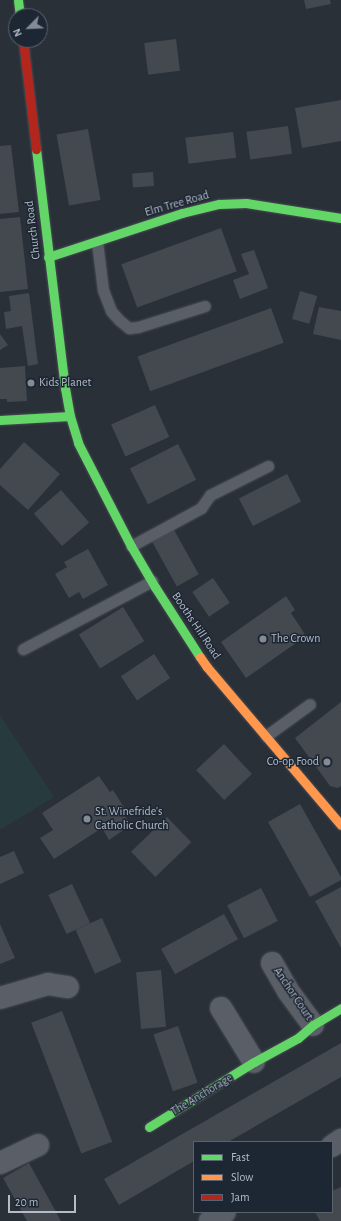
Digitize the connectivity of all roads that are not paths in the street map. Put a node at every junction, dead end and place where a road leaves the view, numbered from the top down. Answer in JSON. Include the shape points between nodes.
{"nodes":[{"id":1,"x":24,"y":48,"type":"edge"},
{"id":2,"x":341,"y":218,"type":"edge"},
{"id":3,"x":97,"y":242,"type":"junction"},
{"id":4,"x":48,"y":257,"type":"junction"},
{"id":5,"x":205,"y":306,"type":"dead end"},
{"id":6,"x":70,"y":416,"type":"junction"},
{"id":7,"x":0,"y":420,"type":"edge"},
{"id":8,"x":268,"y":466,"type":"dead end"},
{"id":9,"x":131,"y":546,"type":"junction"},
{"id":10,"x":152,"y":581,"type":"junction"},
{"id":11,"x":22,"y":649,"type":"dead end"},
{"id":12,"x":310,"y":704,"type":"dead end"},
{"id":13,"x":266,"y":736,"type":"junction"},
{"id":14,"x":341,"y":825,"type":"edge"},
{"id":15,"x":272,"y":963,"type":"dead end"},
{"id":16,"x":68,"y":987,"type":"dead end"},
{"id":17,"x":0,"y":998,"type":"edge"},
{"id":18,"x":221,"y":1008,"type":"dead end"},
{"id":19,"x":341,"y":1008,"type":"edge"},
{"id":20,"x":313,"y":1025,"type":"junction"},
{"id":21,"x":254,"y":1062,"type":"junction"},
{"id":22,"x":149,"y":1127,"type":"dead end"},
{"id":23,"x":38,"y":1144,"type":"dead end"},
{"id":24,"x":0,"y":1164,"type":"edge"},
{"id":25,"x":223,"y":1213,"type":"edge"},
{"id":26,"x":210,"y":1221,"type":"edge"}],
"edges":[{"from":1,"to":4,"type":"main road","name":"Church Road"},
{"from":2,"to":3,"type":"main road","name":"Elm Tree Road","via":[[246,203],[219,204],[182,213]]},
{"from":3,"to":4,"type":"main road","name":"Elm Tree Road"},
{"from":3,"to":5,"type":"lane","via":[[103,290],[111,311],[129,328]]},
{"from":4,"to":6,"type":"main road","name":"Church Road"},
{"from":6,"to":7,"type":"main road"},
{"from":6,"to":9,"type":"main road","name":"Booths Hill Road","via":[[78,443]]},
{"from":8,"to":9,"type":"lane","via":[[210,495],[201,508]]},
{"from":9,"to":10,"type":"main road","name":"Booths Hill Road"},
{"from":10,"to":11,"type":"lane"},
{"from":10,"to":13,"type":"main road","name":"Booths Hill Road","via":[[207,667]]},
{"from":12,"to":13,"type":"lane"},
{"from":13,"to":14,"type":"main road","name":"Booths Hill Road"},
{"from":15,"to":20,"type":"street","name":"Anchor Court","via":[[288,991]]},
{"from":16,"to":17,"type":"street","via":[[48,984]]},
{"from":18,"to":21,"type":"street"},
{"from":19,"to":20,"type":"main road","name":"The Anchorage"},
{"from":20,"to":21,"type":"main road","name":"The Anchorage","via":[[298,1038]]},
{"from":21,"to":22,"type":"main road","name":"The Anchorage"},
{"from":23,"to":24,"type":"street"},
{"from":25,"to":26,"type":"street"}]}
